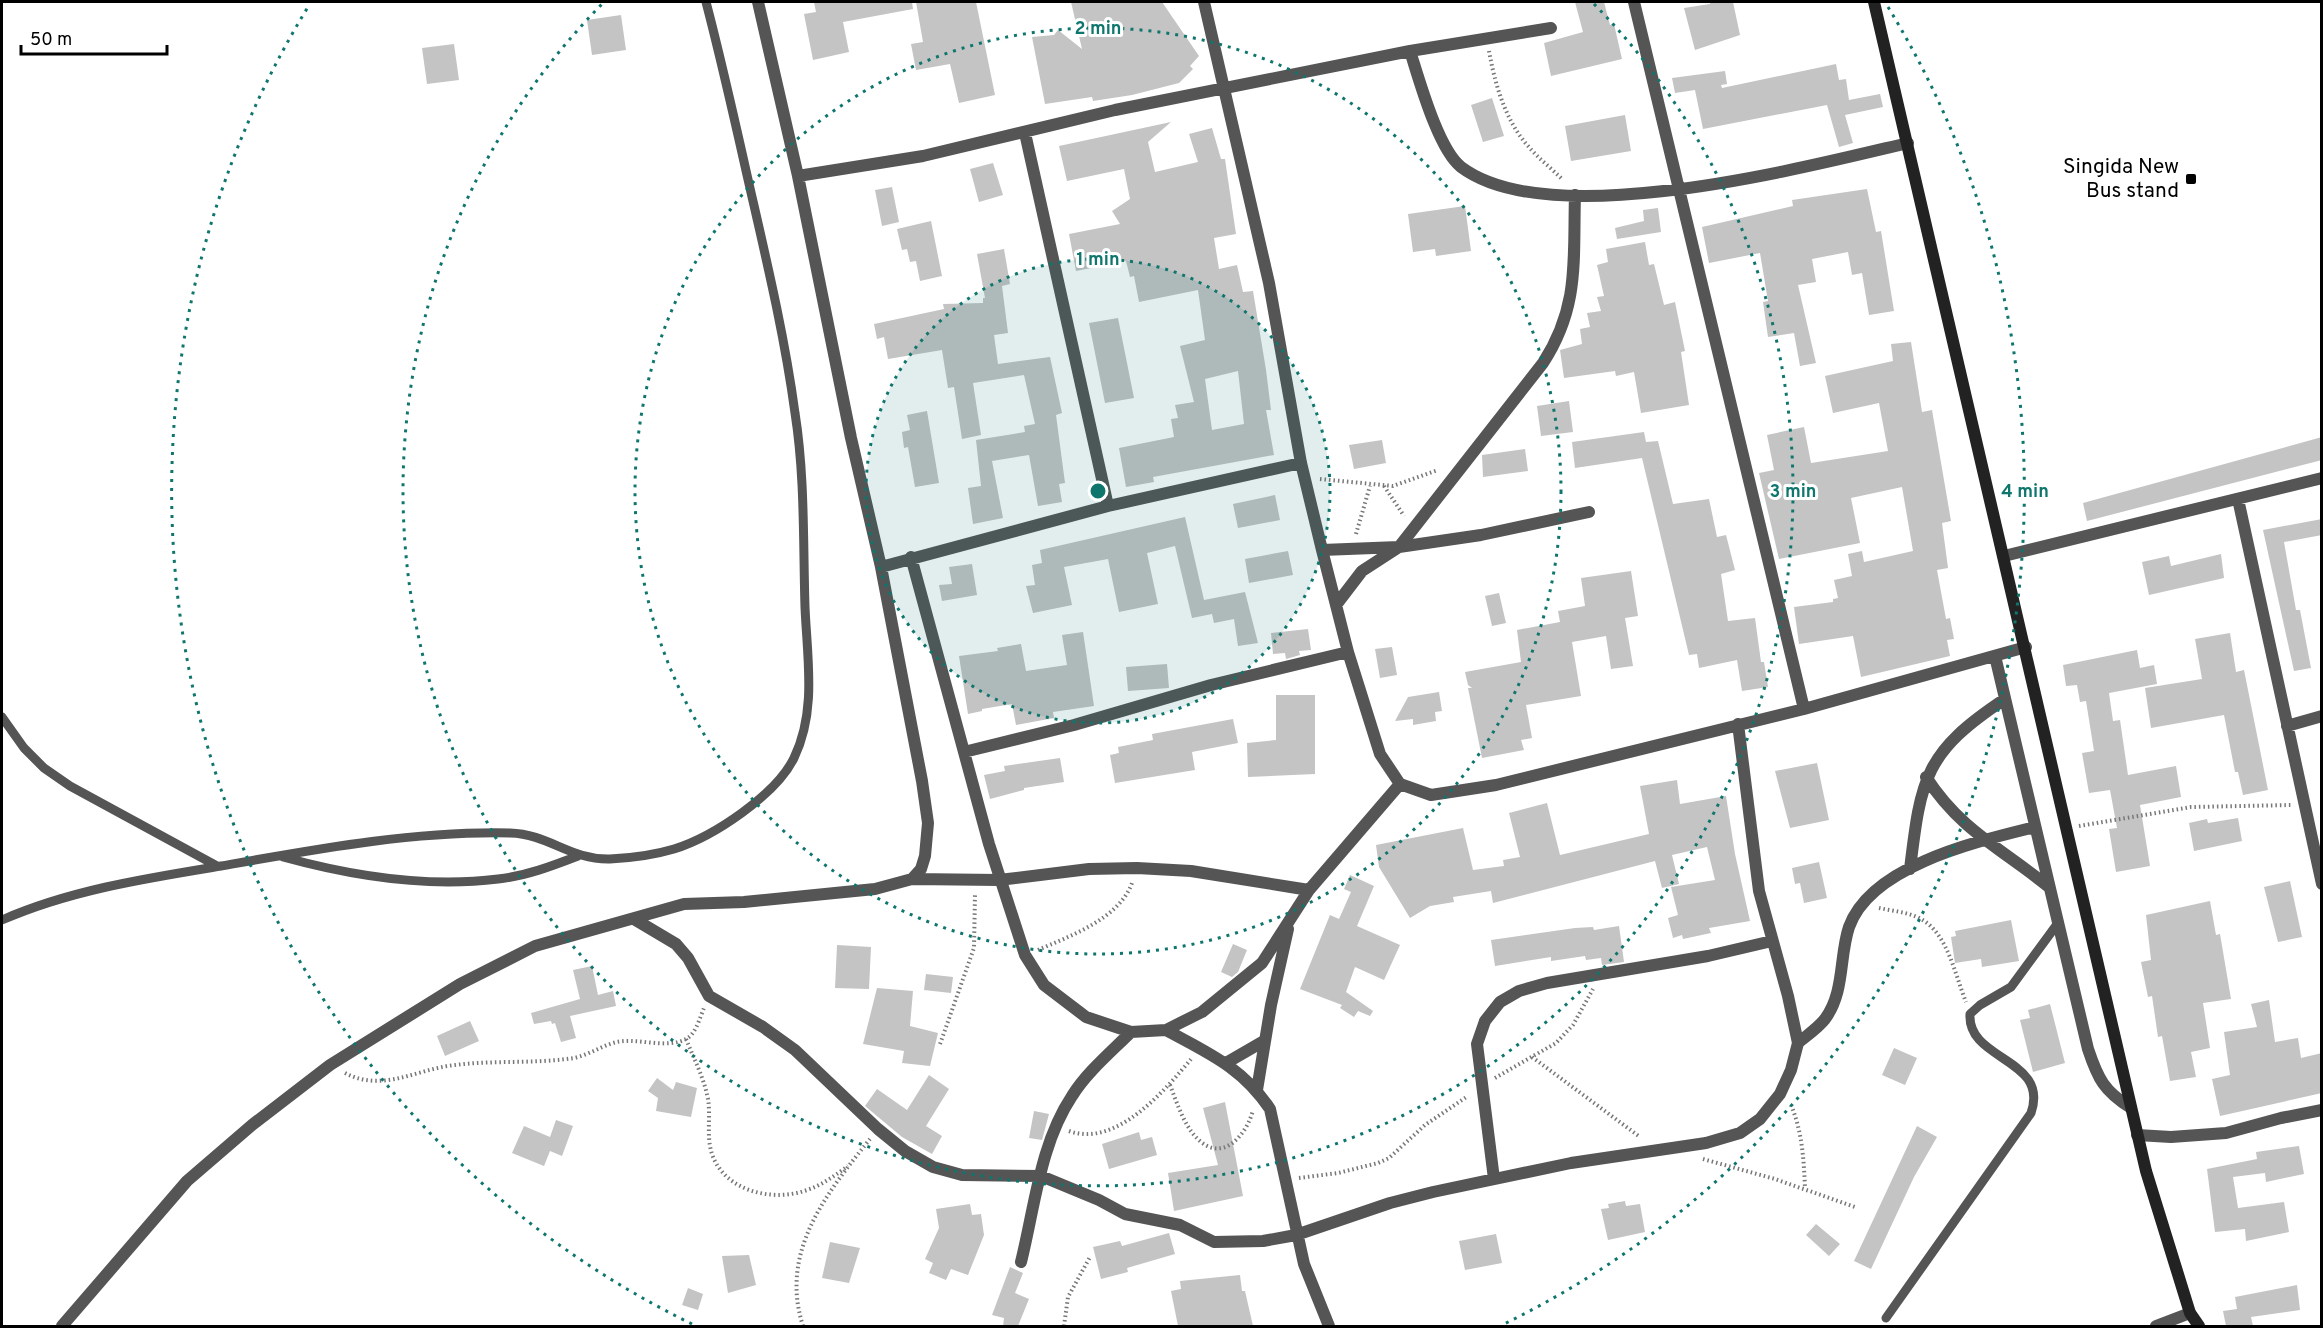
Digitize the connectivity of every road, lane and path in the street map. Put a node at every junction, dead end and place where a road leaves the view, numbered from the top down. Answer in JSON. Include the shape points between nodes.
{"nodes":[{"id":1,"x":706,"y":2,"type":"edge"},
{"id":2,"x":758,"y":2,"type":"edge"},
{"id":3,"x":1204,"y":2,"type":"edge"},
{"id":4,"x":1634,"y":2,"type":"edge"},
{"id":5,"x":1874,"y":2,"type":"edge"},
{"id":6,"x":1551,"y":28,"type":"dead end"},
{"id":7,"x":1487,"y":38,"type":"junction"},
{"id":8,"x":1410,"y":51,"type":"junction"},
{"id":9,"x":1227,"y":89,"type":"junction"},
{"id":10,"x":1025,"y":133,"type":"junction"},
{"id":11,"x":1908,"y":142,"type":"junction"},
{"id":12,"x":798,"y":176,"type":"junction"},
{"id":13,"x":1679,"y":190,"type":"junction"},
{"id":14,"x":1575,"y":195,"type":"junction"},
{"id":15,"x":1301,"y":463,"type":"junction"},
{"id":16,"x":1442,"y":469,"type":"dead end"},
{"id":17,"x":1304,"y":477,"type":"junction"},
{"id":18,"x":2322,"y":478,"type":"edge"},
{"id":19,"x":1370,"y":486,"type":"junction"},
{"id":20,"x":1384,"y":486,"type":"junction"},
{"id":21,"x":2238,"y":499,"type":"junction"},
{"id":22,"x":1108,"y":506,"type":"junction"},
{"id":23,"x":1589,"y":512,"type":"dead end"},
{"id":24,"x":1413,"y":530,"type":"junction"},
{"id":25,"x":1399,"y":547,"type":"junction"},
{"id":26,"x":1352,"y":549,"type":"junction"},
{"id":27,"x":1322,"y":550,"type":"junction"},
{"id":28,"x":2004,"y":556,"type":"junction"},
{"id":29,"x":911,"y":557,"type":"junction"},
{"id":30,"x":881,"y":567,"type":"junction"},
{"id":31,"x":1336,"y":605,"type":"junction"},
{"id":32,"x":2026,"y":647,"type":"junction"},
{"id":33,"x":1348,"y":652,"type":"junction"},
{"id":34,"x":1995,"y":656,"type":"junction"},
{"id":35,"x":2005,"y":699,"type":"junction"},
{"id":36,"x":1804,"y":709,"type":"junction"},
{"id":37,"x":2322,"y":716,"type":"edge"},
{"id":38,"x":2,"y":717,"type":"edge"},
{"id":39,"x":1738,"y":724,"type":"junction"},
{"id":40,"x":2287,"y":726,"type":"junction"},
{"id":41,"x":964,"y":752,"type":"junction"},
{"id":42,"x":1926,"y":777,"type":"junction"},
{"id":43,"x":1400,"y":784,"type":"junction"},
{"id":44,"x":2304,"y":805,"type":"junction"},
{"id":45,"x":2036,"y":827,"type":"junction"},
{"id":46,"x":2066,"y":828,"type":"junction"},
{"id":47,"x":1983,"y":840,"type":"junction"},
{"id":48,"x":279,"y":855,"type":"junction"},
{"id":49,"x":578,"y":856,"type":"junction"},
{"id":50,"x":217,"y":866,"type":"junction"},
{"id":51,"x":1137,"y":868,"type":"junction"},
{"id":52,"x":1910,"y":868,"type":"junction"},
{"id":53,"x":912,"y":879,"type":"junction"},
{"id":54,"x":974,"y":880,"type":"junction"},
{"id":55,"x":999,"y":880,"type":"junction"},
{"id":56,"x":2322,"y":884,"type":"edge"},
{"id":57,"x":2049,"y":887,"type":"junction"},
{"id":58,"x":1308,"y":890,"type":"junction"},
{"id":59,"x":1860,"y":905,"type":"junction"},
{"id":60,"x":634,"y":919,"type":"junction"},
{"id":61,"x":2,"y":920,"type":"edge"},
{"id":62,"x":1289,"y":922,"type":"junction"},
{"id":63,"x":2058,"y":923,"type":"junction"},
{"id":64,"x":1772,"y":941,"type":"junction"},
{"id":65,"x":1025,"y":955,"type":"junction"},
{"id":66,"x":1600,"y":975,"type":"junction"},
{"id":67,"x":709,"y":996,"type":"junction"},
{"id":68,"x":1970,"y":1014,"type":"junction"},
{"id":69,"x":1166,"y":1030,"type":"junction"},
{"id":70,"x":1131,"y":1032,"type":"junction"},
{"id":71,"x":686,"y":1039,"type":"junction"},
{"id":72,"x":1264,"y":1041,"type":"junction"},
{"id":73,"x":1798,"y":1043,"type":"junction"},
{"id":74,"x":940,"y":1044,"type":"dead end"},
{"id":75,"x":1200,"y":1048,"type":"junction"},
{"id":76,"x":1532,"y":1057,"type":"junction"},
{"id":77,"x":1226,"y":1063,"type":"junction"},
{"id":78,"x":330,"y":1065,"type":"junction"},
{"id":79,"x":1170,"y":1085,"type":"junction"},
{"id":80,"x":1482,"y":1087,"type":"junction"},
{"id":81,"x":1257,"y":1090,"type":"junction"},
{"id":82,"x":1780,"y":1094,"type":"junction"},
{"id":83,"x":2131,"y":1108,"type":"junction"},
{"id":84,"x":2322,"y":1110,"type":"edge"},
{"id":85,"x":1056,"y":1123,"type":"junction"},
{"id":86,"x":878,"y":1129,"type":"junction"},
{"id":87,"x":2138,"y":1135,"type":"junction"},
{"id":88,"x":1658,"y":1151,"type":"junction"},
{"id":89,"x":1696,"y":1158,"type":"dead end"},
{"id":90,"x":848,"y":1166,"type":"junction"},
{"id":91,"x":1041,"y":1176,"type":"junction"},
{"id":92,"x":1286,"y":1179,"type":"junction"},
{"id":93,"x":1494,"y":1179,"type":"junction"},
{"id":94,"x":1805,"y":1189,"type":"junction"},
{"id":95,"x":1855,"y":1207,"type":"dead end"},
{"id":96,"x":1296,"y":1235,"type":"junction"},
{"id":97,"x":1090,"y":1257,"type":"dead end"},
{"id":98,"x":1021,"y":1262,"type":"dead end"},
{"id":99,"x":2190,"y":1314,"type":"junction"},
{"id":100,"x":1886,"y":1318,"type":"dead end"},
{"id":101,"x":62,"y":1326,"type":"edge"},
{"id":102,"x":803,"y":1326,"type":"edge"},
{"id":103,"x":1064,"y":1326,"type":"edge"},
{"id":104,"x":1329,"y":1326,"type":"edge"},
{"id":105,"x":2156,"y":1326,"type":"edge"},
{"id":106,"x":2186,"y":1326,"type":"edge"},
{"id":107,"x":2199,"y":1326,"type":"edge"}],
"edges":[{"from":1,"to":49,"type":"lane","via":[[769,267],[796,415],[810,676],[807,721],[794,759],[774,788],[740,815],[676,849],[636,857]]},
{"from":2,"to":12,"type":"street"},
{"from":3,"to":9,"type":"street"},
{"from":4,"to":13,"type":"street"},
{"from":5,"to":11,"type":"street"},
{"from":6,"to":7,"type":"street"},
{"from":7,"to":8,"type":"street"},
{"from":7,"to":14,"type":"path","via":[[1501,100],[1513,123],[1526,144]]},
{"from":8,"to":9,"type":"street"},
{"from":8,"to":14,"type":"street","via":[[1434,126],[1460,166],[1494,182]]},
{"from":9,"to":10,"type":"street","via":[[1115,110]]},
{"from":9,"to":15,"type":"street","via":[[1269,283]]},
{"from":10,"to":12,"type":"street","via":[[923,156]]},
{"from":10,"to":22,"type":"street"},
{"from":11,"to":13,"type":"street"},
{"from":11,"to":28,"type":"street"},
{"from":12,"to":30,"type":"street"},
{"from":13,"to":14,"type":"street"},
{"from":13,"to":36,"type":"street"},
{"from":14,"to":24,"type":"street","via":[[1573,284],[1560,337]]},
{"from":15,"to":17,"type":"street"},
{"from":15,"to":22,"type":"street"},
{"from":16,"to":20,"type":"path"},
{"from":17,"to":19,"type":"path"},
{"from":17,"to":27,"type":"street"},
{"from":18,"to":21,"type":"street"},
{"from":19,"to":20,"type":"path"},
{"from":19,"to":26,"type":"path"},
{"from":20,"to":24,"type":"path"},
{"from":21,"to":28,"type":"street"},
{"from":21,"to":40,"type":"street"},
{"from":22,"to":29,"type":"street"},
{"from":23,"to":25,"type":"street"},
{"from":24,"to":25,"type":"street"},
{"from":25,"to":26,"type":"street"},
{"from":25,"to":31,"type":"street","via":[[1362,571]]},
{"from":26,"to":27,"type":"street"},
{"from":27,"to":31,"type":"street"},
{"from":28,"to":32,"type":"street"},
{"from":29,"to":30,"type":"street"},
{"from":29,"to":41,"type":"street"},
{"from":30,"to":53,"type":"street","via":[[928,823],[925,855],[921,869]]},
{"from":31,"to":33,"type":"street"},
{"from":32,"to":34,"type":"street"},
{"from":32,"to":46,"type":"street"},
{"from":33,"to":41,"type":"street"},
{"from":33,"to":43,"type":"street","via":[[1380,754]]},
{"from":34,"to":35,"type":"street"},
{"from":34,"to":36,"type":"street"},
{"from":35,"to":42,"type":"street","via":[[1971,722],[1944,748]]},
{"from":35,"to":45,"type":"street"},
{"from":36,"to":39,"type":"street"},
{"from":37,"to":40,"type":"street"},
{"from":38,"to":50,"type":"lane","via":[[37,762],[70,786]]},
{"from":39,"to":43,"type":"street","via":[[1496,785],[1431,795]]},
{"from":39,"to":64,"type":"street","via":[[1759,891]]},
{"from":40,"to":44,"type":"street"},
{"from":41,"to":55,"type":"street"},
{"from":42,"to":47,"type":"street","via":[[1941,800]]},
{"from":42,"to":52,"type":"street"},
{"from":43,"to":58,"type":"street"},
{"from":44,"to":46,"type":"path","via":[[2191,807]]},
{"from":44,"to":56,"type":"street"},
{"from":45,"to":47,"type":"street"},
{"from":45,"to":57,"type":"street"},
{"from":46,"to":83,"type":"street"},
{"from":47,"to":52,"type":"street"},
{"from":47,"to":57,"type":"street"},
{"from":48,"to":49,"type":"lane","via":[[361,874],[456,882],[500,879]]},
{"from":48,"to":49,"type":"lane","via":[[396,838],[474,832],[523,833]]},
{"from":48,"to":50,"type":"lane"},
{"from":50,"to":61,"type":"lane","via":[[73,896],[25,909]]},
{"from":51,"to":55,"type":"street","via":[[1089,869]]},
{"from":51,"to":58,"type":"street","via":[[1191,871]]},
{"from":51,"to":65,"type":"path","via":[[1130,888],[1116,906],[1094,923]]},
{"from":52,"to":59,"type":"street"},
{"from":53,"to":54,"type":"street"},
{"from":53,"to":60,"type":"street","via":[[875,890],[684,904]]},
{"from":54,"to":55,"type":"street"},
{"from":54,"to":74,"type":"path","via":[[974,948]]},
{"from":55,"to":65,"type":"street"},
{"from":57,"to":63,"type":"street"},
{"from":58,"to":62,"type":"street"},
{"from":59,"to":68,"type":"path","via":[[1921,919],[1936,932]]},
{"from":59,"to":73,"type":"street","via":[[1849,927],[1838,994],[1825,1019]]},
{"from":60,"to":67,"type":"street","via":[[676,944]]},
{"from":60,"to":78,"type":"street","via":[[535,945],[460,984]]},
{"from":62,"to":69,"type":"street","via":[[1262,963],[1202,1012]]},
{"from":62,"to":72,"type":"street"},
{"from":63,"to":68,"type":"lane","via":[[2011,987]]},
{"from":63,"to":83,"type":"street","via":[[2098,1079]]},
{"from":64,"to":66,"type":"street"},
{"from":64,"to":73,"type":"street"},
{"from":65,"to":70,"type":"street","via":[[1044,985],[1062,1001],[1086,1017]]},
{"from":66,"to":76,"type":"path","via":[[1573,1024],[1556,1043]]},
{"from":66,"to":80,"type":"street","via":[[1528,988],[1500,1002],[1485,1021],[1477,1044]]},
{"from":67,"to":71,"type":"path"},
{"from":67,"to":86,"type":"street","via":[[795,1050]]},
{"from":68,"to":100,"type":"lane","via":[[1977,1035],[2028,1077],[2036,1098],[2031,1113]]},
{"from":69,"to":70,"type":"street"},
{"from":69,"to":75,"type":"street"},
{"from":70,"to":85,"type":"street","via":[[1073,1094]]},
{"from":71,"to":78,"type":"path","via":[[615,1042],[577,1057],[531,1063],[454,1065],[372,1083]]},
{"from":71,"to":90,"type":"path","via":[[705,1086],[712,1155],[723,1175],[746,1190],[770,1195],[803,1192]]},
{"from":72,"to":77,"type":"street"},
{"from":72,"to":81,"type":"street"},
{"from":73,"to":82,"type":"street"},
{"from":75,"to":77,"type":"street"},
{"from":75,"to":79,"type":"path"},
{"from":76,"to":80,"type":"path"},
{"from":76,"to":88,"type":"path"},
{"from":77,"to":81,"type":"street"},
{"from":78,"to":101,"type":"street","via":[[187,1181]]},
{"from":79,"to":81,"type":"path","via":[[1191,1131],[1201,1143],[1211,1147],[1238,1142],[1251,1116]]},
{"from":79,"to":85,"type":"path","via":[[1135,1116],[1097,1133],[1079,1134]]},
{"from":80,"to":92,"type":"path","via":[[1425,1125],[1389,1158],[1338,1173]]},
{"from":80,"to":93,"type":"street"},
{"from":81,"to":92,"type":"street","via":[[1270,1109]]},
{"from":82,"to":88,"type":"street","via":[[1760,1119],[1740,1132],[1706,1143]]},
{"from":82,"to":94,"type":"path","via":[[1790,1103],[1797,1119]]},
{"from":83,"to":87,"type":"street"},
{"from":84,"to":87,"type":"street","via":[[2226,1133]]},
{"from":85,"to":91,"type":"street"},
{"from":86,"to":90,"type":"path"},
{"from":86,"to":91,"type":"street","via":[[933,1167],[962,1175]]},
{"from":87,"to":99,"type":"street"},
{"from":88,"to":93,"type":"street"},
{"from":89,"to":94,"type":"path"},
{"from":90,"to":102,"type":"path","via":[[821,1208],[797,1260],[796,1293]]},
{"from":91,"to":96,"type":"street","via":[[1100,1200],[1125,1215],[1180,1225],[1214,1242],[1240,1243]]},
{"from":91,"to":98,"type":"street"},
{"from":92,"to":96,"type":"street"},
{"from":93,"to":96,"type":"street","via":[[1390,1203]]},
{"from":94,"to":95,"type":"path"},
{"from":96,"to":104,"type":"street","via":[[1313,1293]]},
{"from":97,"to":103,"type":"path","via":[[1068,1297]]},
{"from":99,"to":105,"type":"street"},
{"from":99,"to":106,"type":"street"},
{"from":99,"to":107,"type":"street"}]}
